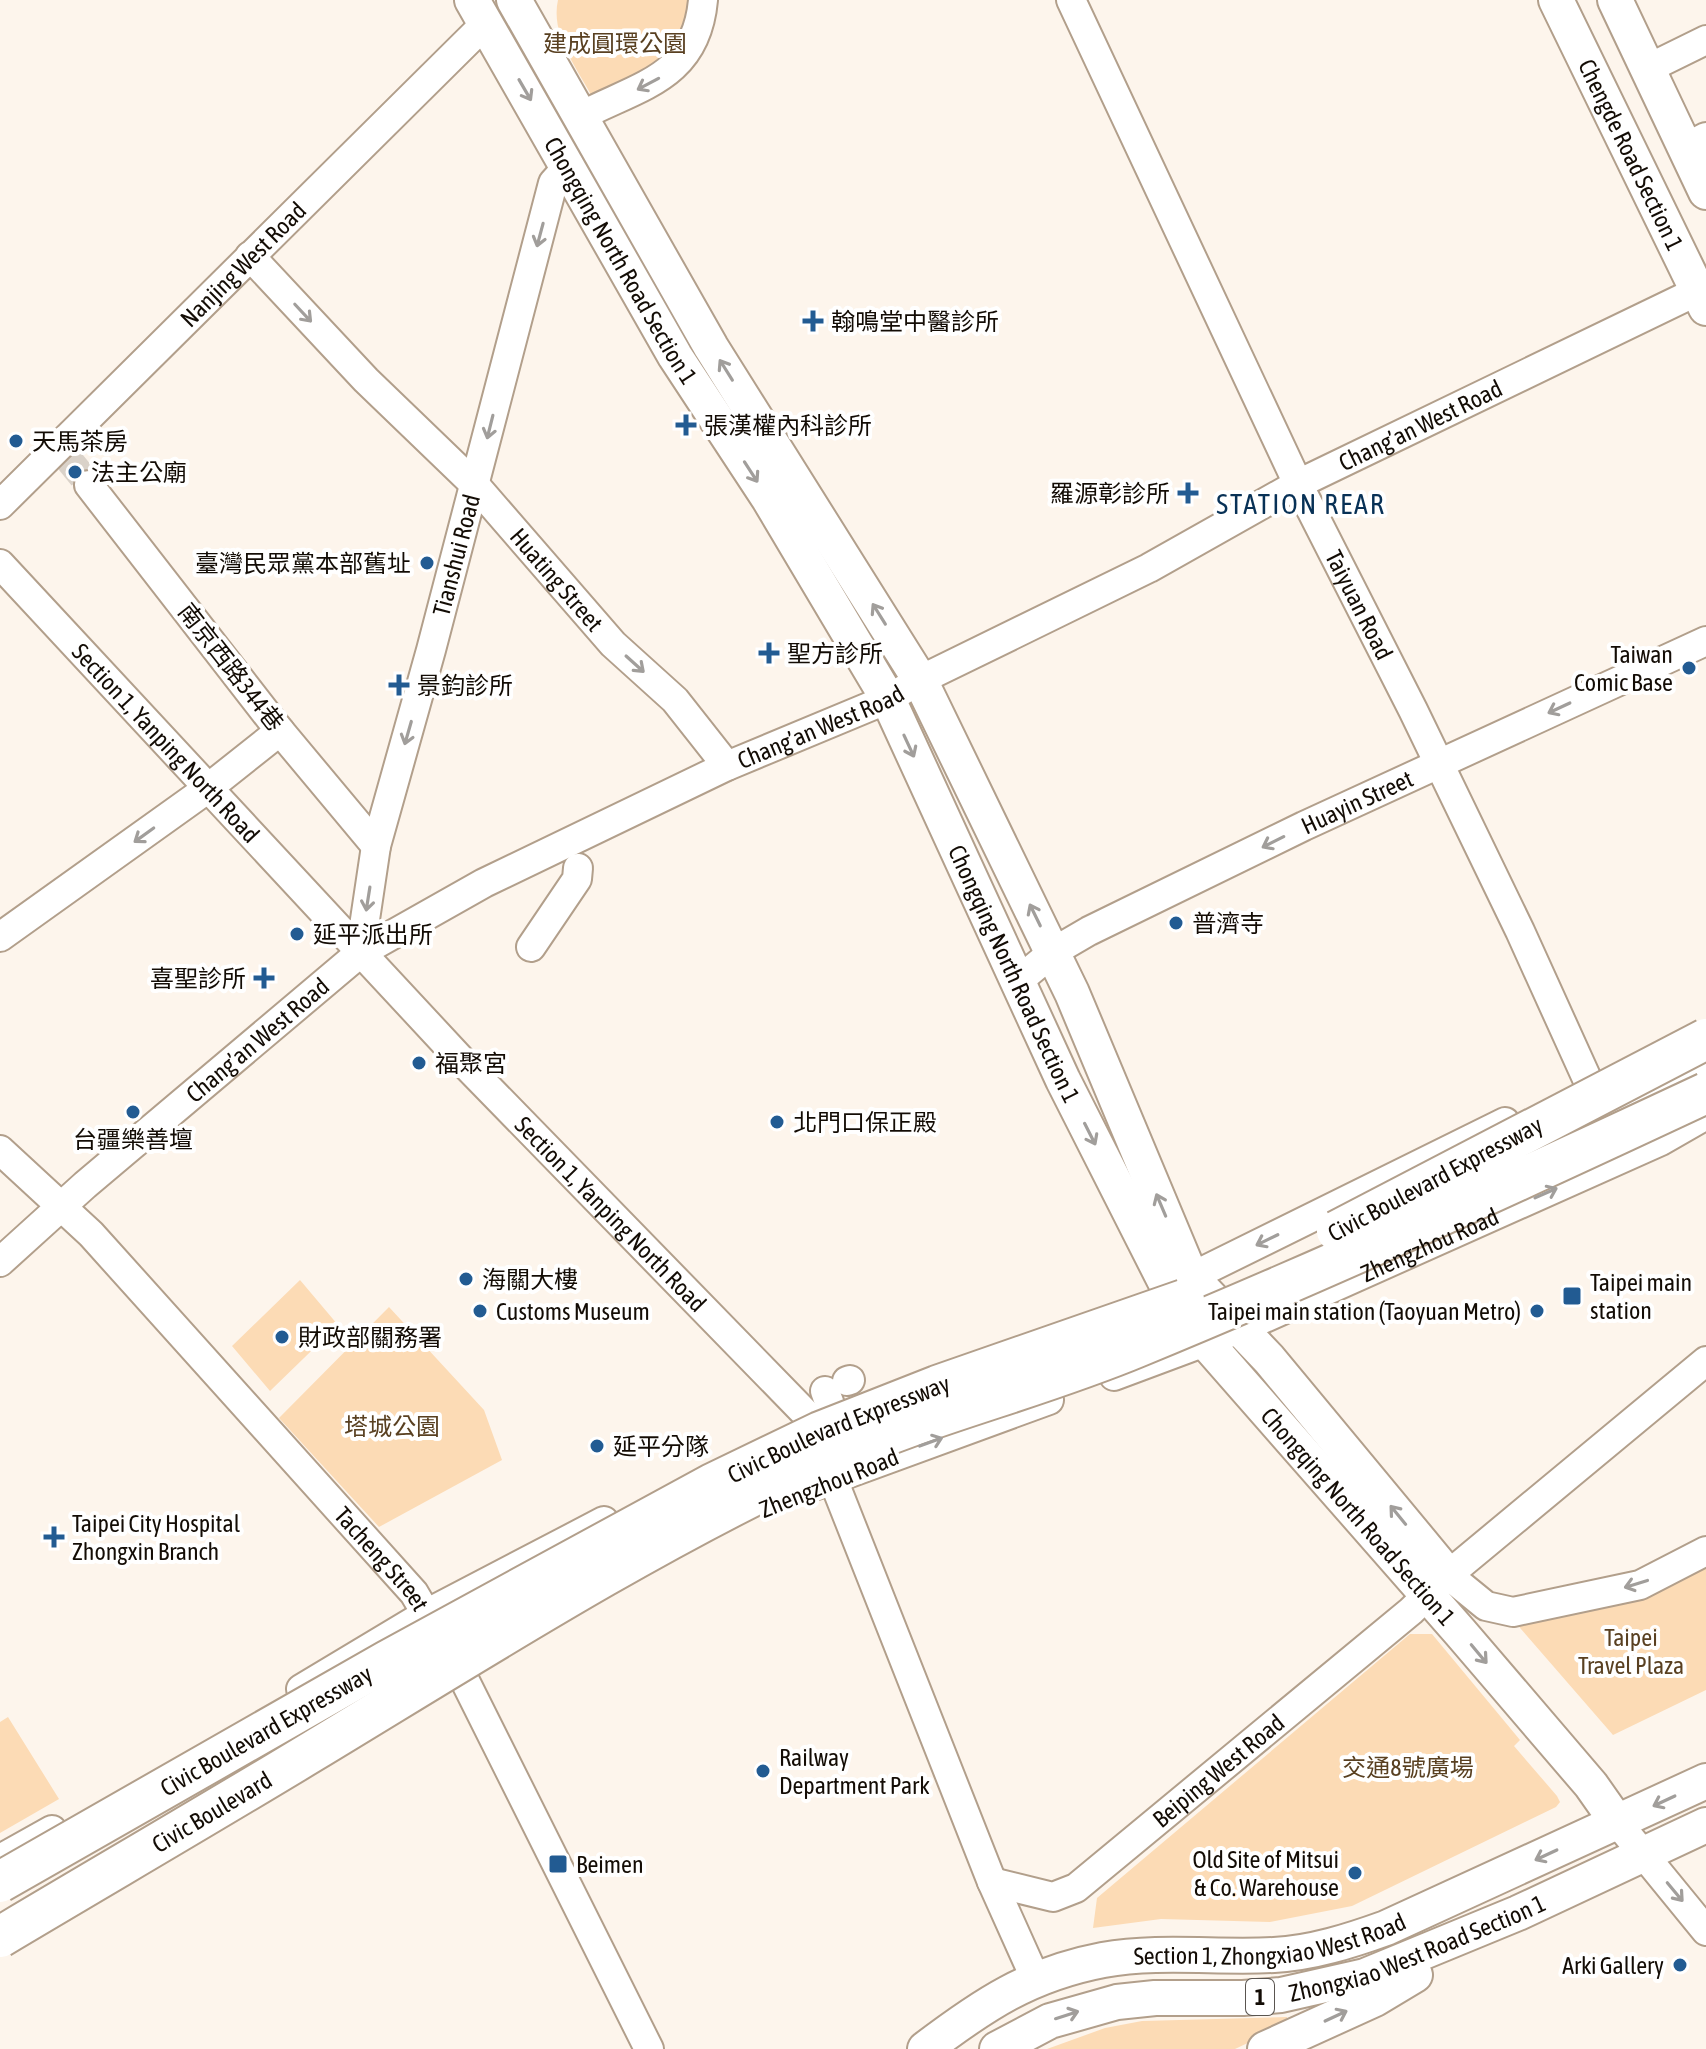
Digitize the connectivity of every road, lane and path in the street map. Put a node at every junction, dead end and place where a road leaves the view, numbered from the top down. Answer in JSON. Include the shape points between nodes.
{"nodes":[{"id":1,"x":703,"y":0,"type":"edge"},
{"id":2,"x":1071,"y":0,"type":"edge"},
{"id":3,"x":1556,"y":0,"type":"edge"},
{"id":4,"x":1615,"y":0,"type":"edge"},
{"id":5,"x":502,"y":5,"type":"edge"},
{"id":6,"x":1706,"y":40,"type":"edge"},
{"id":7,"x":1647,"y":69,"type":"junction"},
{"id":8,"x":579,"y":117,"type":"junction"},
{"id":9,"x":1695,"y":142,"type":"edge"},
{"id":10,"x":569,"y":165,"type":"junction"},
{"id":11,"x":1706,"y":192,"type":"edge"},
{"id":12,"x":250,"y":256,"type":"junction"},
{"id":13,"x":1703,"y":295,"type":"edge"},
{"id":14,"x":1298,"y":484,"type":"junction"},
{"id":15,"x":89,"y":485,"type":"tunnel mouth"},
{"id":16,"x":475,"y":485,"type":"junction"},
{"id":17,"x":0,"y":505,"type":"edge"},
{"id":18,"x":0,"y":564,"type":"edge"},
{"id":19,"x":1706,"y":641,"type":"edge"},
{"id":20,"x":920,"y":680,"type":"junction"},
{"id":21,"x":888,"y":699,"type":"junction"},
{"id":22,"x":280,"y":731,"type":"junction"},
{"id":23,"x":1438,"y":764,"type":"junction"},
{"id":24,"x":727,"y":766,"type":"junction"},
{"id":25,"x":207,"y":789,"type":"junction"},
{"id":26,"x":376,"y":846,"type":"junction"},
{"id":27,"x":578,"y":868,"type":"dead end"},
{"id":28,"x":0,"y":937,"type":"edge"},
{"id":29,"x":531,"y":947,"type":"dead end"},
{"id":30,"x":1053,"y":952,"type":"junction"},
{"id":31,"x":360,"y":953,"type":"junction"},
{"id":32,"x":1017,"y":982,"type":"junction"},
{"id":33,"x":1706,"y":1021,"type":"edge"},
{"id":34,"x":1706,"y":1039,"type":"edge"},
{"id":35,"x":1706,"y":1068,"type":"edge"},
{"id":36,"x":1588,"y":1081,"type":"junction"},
{"id":37,"x":1706,"y":1093,"type":"edge"},
{"id":38,"x":1706,"y":1115,"type":"edge"},
{"id":39,"x":0,"y":1150,"type":"edge"},
{"id":40,"x":1420,"y":1204,"type":"junction"},
{"id":41,"x":1337,"y":1205,"type":"junction"},
{"id":42,"x":60,"y":1207,"type":"junction"},
{"id":43,"x":0,"y":1262,"type":"edge"},
{"id":44,"x":1347,"y":1282,"type":"junction"},
{"id":45,"x":1192,"y":1305,"type":"junction"},
{"id":46,"x":1240,"y":1329,"type":"junction"},
{"id":47,"x":1706,"y":1361,"type":"edge"},
{"id":48,"x":834,"y":1392,"type":"junction"},
{"id":49,"x":832,"y":1478,"type":"junction"},
{"id":50,"x":1706,"y":1551,"type":"edge"},
{"id":51,"x":547,"y":1560,"type":"dead end"},
{"id":52,"x":467,"y":1578,"type":"dead end"},
{"id":53,"x":1438,"y":1585,"type":"junction"},
{"id":54,"x":426,"y":1614,"type":"junction"},
{"id":55,"x":387,"y":1661,"type":"junction"},
{"id":56,"x":336,"y":1667,"type":"junction"},
{"id":57,"x":461,"y":1673,"type":"junction"},
{"id":58,"x":421,"y":1684,"type":"junction"},
{"id":59,"x":382,"y":1718,"type":"junction"},
{"id":60,"x":1706,"y":1781,"type":"edge"},
{"id":61,"x":205,"y":1786,"type":"junction"},
{"id":62,"x":1617,"y":1822,"type":"junction"},
{"id":63,"x":1706,"y":1825,"type":"edge"},
{"id":64,"x":25,"y":1845,"type":"junction"},
{"id":65,"x":1643,"y":1855,"type":"junction"},
{"id":66,"x":0,"y":1859,"type":"edge"},
{"id":67,"x":0,"y":1882,"type":"edge"},
{"id":68,"x":992,"y":1882,"type":"junction"},
{"id":69,"x":0,"y":1908,"type":"edge"},
{"id":70,"x":74,"y":1908,"type":"junction"},
{"id":71,"x":1518,"y":1913,"type":"junction"},
{"id":72,"x":1706,"y":1931,"type":"edge"},
{"id":73,"x":0,"y":1937,"type":"edge"},
{"id":74,"x":0,"y":1951,"type":"edge"},
{"id":75,"x":1036,"y":1980,"type":"junction"},
{"id":76,"x":649,"y":2049,"type":"edge"},
{"id":77,"x":925,"y":2049,"type":"edge"},
{"id":78,"x":997,"y":2049,"type":"edge"},
{"id":79,"x":1265,"y":2049,"type":"edge"}],
"edges":[{"from":1,"to":8,"type":"street","one_way":true,"via":[[694,38],[673,68]]},
{"from":2,"to":14,"type":"street","name":"Taiyuan Road"},
{"from":3,"to":13,"type":"main road","name":"Chengde Road Section 1"},
{"from":4,"to":7,"type":"main road"},
{"from":5,"to":8,"type":"main road","name":"Chongqing North Road Section 1"},
{"from":5,"to":10,"type":"main road","name":"Chongqing North Road Section 1","one_way":true},
{"from":5,"to":12,"type":"street","name":"Nanjing West Road"},
{"from":6,"to":7,"type":"street"},
{"from":7,"to":9,"type":"main road"},
{"from":20,"to":8,"type":"main road","name":"Chongqing North Road Section 1","one_way":true,"via":[[711,347]]},
{"from":9,"to":11,"type":"main road"},
{"from":10,"to":16,"type":"street","name":"Tianshui Road","one_way":true,"via":[[553,183]]},
{"from":10,"to":21,"type":"main road","name":"Chongqing North Road Section 1","one_way":true,"via":[[675,356],[769,499]]},
{"from":12,"to":16,"type":"street","name":"Huating Street","one_way":true,"via":[[366,380]]},
{"from":12,"to":17,"type":"street","name":"Nanjing West Road","via":[[62,452]]},
{"from":13,"to":14,"type":"street","name":"Chang’an West Road"},
{"from":14,"to":20,"type":"street","name":"Chang’an West Road","via":[[1149,568]]},
{"from":14,"to":23,"type":"street","name":"Taiyuan Road"},
{"from":15,"to":22,"type":"street","name":"南京西路344巷"},
{"from":16,"to":24,"type":"street","name":"Huating Street","one_way":true,"via":[[613,644],[675,700]]},
{"from":16,"to":26,"type":"street","name":"Tianshui Road","one_way":true},
{"from":18,"to":25,"type":"street","name":"Section 1, Yanping North Road"},
{"from":19,"to":23,"type":"street","name":"Huayin Street","one_way":true},
{"from":20,"to":21,"type":"street","name":"Chang’an West Road"},
{"from":30,"to":20,"type":"main road","name":"Chongqing North Road Section 1","one_way":true},
{"from":21,"to":24,"type":"street","name":"Chang’an West Road"},
{"from":21,"to":32,"type":"main road","name":"Chongqing North Road Section 1","one_way":true},
{"from":22,"to":25,"type":"street"},
{"from":22,"to":26,"type":"street","name":"南京西路344巷"},
{"from":23,"to":30,"type":"street","name":"Huayin Street","one_way":true},
{"from":23,"to":36,"type":"street","name":"Taiyuan Road"},
{"from":24,"to":31,"type":"street","name":"Chang’an West Road","via":[[484,883]]},
{"from":25,"to":28,"type":"street","one_way":true},
{"from":25,"to":31,"type":"street","name":"Section 1, Yanping North Road"},
{"from":26,"to":31,"type":"street","name":"Tianshui Road","one_way":true},
{"from":27,"to":29,"type":"street","via":[[577,879]]},
{"from":30,"to":32,"type":"street","name":"Huayin Street"},
{"from":45,"to":30,"type":"main road","name":"Chongqing North Road Section 1","one_way":true},
{"from":31,"to":42,"type":"street","name":"Chang’an West Road"},
{"from":31,"to":48,"type":"street","name":"Section 1, Yanping North Road"},
{"from":32,"to":45,"type":"main road","name":"Chongqing North Road Section 1","one_way":true,"via":[[1063,1080]]},
{"from":33,"to":36,"type":"street","name":"Zhengzhou Road"},
{"from":34,"to":55,"type":"highway","name":"Civic Boulevard Expressway","bridge":true,"via":[[1371,1216],[1202,1294],[937,1386],[793,1445]]},
{"from":35,"to":40,"type":"highway"},
{"from":36,"to":41,"type":"street","name":"Zhengzhou Road"},
{"from":37,"to":58,"type":"highway","name":"Civic Boulevard Expressway","bridge":true,"via":[[1133,1349],[824,1461],[682,1533]]},
{"from":44,"to":38,"type":"street","name":"Zhengzhou Road","one_way":true,"via":[[1661,1141]]},
{"from":39,"to":42,"type":"street","name":"Tacheng Street"},
{"from":40,"to":41,"type":"highway"},
{"from":40,"to":44,"type":"highway"},
{"from":40,"to":45,"type":"highway"},
{"from":41,"to":45,"type":"street","name":"Zhengzhou Road","one_way":true},
{"from":42,"to":43,"type":"street","name":"Chang’an West Road"},
{"from":42,"to":54,"type":"street","name":"Tacheng Street","via":[[91,1234],[298,1462],[414,1593]]},
{"from":44,"to":46,"type":"street","name":"Zhengzhou Road"},
{"from":45,"to":46,"type":"main road","name":"Chongqing North Road Section 1"},
{"from":45,"to":48,"type":"street","name":"Zhengzhou Road"},
{"from":49,"to":45,"type":"street","name":"Zhengzhou Road","one_way":true},
{"from":45,"to":53,"type":"main road","name":"Chongqing North Road Section 1"},
{"from":53,"to":46,"type":"main road","name":"Chongqing North Road Section 1","one_way":true,"via":[[1269,1359]]},
{"from":47,"to":53,"type":"street","name":"Beiping West Road"},
{"from":48,"to":49,"type":"street","name":"Section 1, Yanping North Road"},
{"from":48,"to":54,"type":"street","name":"Zhengzhou Road"},
{"from":49,"to":57,"type":"street","name":"Zhengzhou Road","via":[[747,1517]]},
{"from":49,"to":68,"type":"street","name":"Section 1, Yanping North Road"},
{"from":50,"to":53,"type":"street","one_way":true,"via":[[1640,1585],[1513,1612]]},
{"from":51,"to":52,"type":"street","via":[[539,1542]]},
{"from":53,"to":62,"type":"main road","name":"Chongqing North Road Section 1","one_way":true},
{"from":53,"to":68,"type":"street","name":"Beiping West Road","via":[[1076,1888],[1053,1897]]},
{"from":54,"to":56,"type":"street","name":"Zhengzhou Road"},
{"from":54,"to":57,"type":"street","name":"Tacheng Street"},
{"from":55,"to":61,"type":"highway","bridge":true},
{"from":55,"to":67,"type":"highway","name":"Civic Boulevard Expressway","bridge":true},
{"from":56,"to":59,"type":"street","via":[[328,1696],[333,1714],[361,1726]]},
{"from":56,"to":64,"type":"street","name":"Zhengzhou Road","via":[[152,1777]]},
{"from":57,"to":59,"type":"street","name":"Zhengzhou Road"},
{"from":57,"to":76,"type":"street","name":"Tacheng Street"},
{"from":58,"to":61,"type":"highway","bridge":true},
{"from":58,"to":73,"type":"highway","name":"Civic Boulevard","bridge":true},
{"from":59,"to":70,"type":"street","name":"Zhengzhou Road"},
{"from":60,"to":62,"type":"main road","number":"1","one_way":true},
{"from":61,"to":69,"type":"highway"},
{"from":62,"to":65,"type":"street","name":"Chongqing North Road Section 1"},
{"from":62,"to":75,"type":"main road","name":"Section 1, Zhongxiao West Road","number":"1","one_way":true,"via":[[1347,1942],[1278,1955],[1141,1955]]},
{"from":63,"to":65,"type":"main road","number":"1"},
{"from":64,"to":66,"type":"street","name":"Zhengzhou Road"},
{"from":64,"to":70,"type":"street","via":[[54,1868]]},
{"from":65,"to":71,"type":"main road","name":"Zhongxiao West Road Section 1","number":"1"},
{"from":65,"to":72,"type":"street","name":"Chongqing North Road Section 1","one_way":true},
{"from":68,"to":75,"type":"street","name":"Section 1, Yanping North Road"},
{"from":70,"to":74,"type":"street","name":"Zhengzhou Road"},
{"from":78,"to":71,"type":"main road","name":"Zhongxiao West Road Section 1","number":"1","one_way":true,"via":[[1050,2021],[1117,2002],[1281,1995],[1365,1976]]},
{"from":79,"to":71,"type":"main road","one_way":true,"via":[[1375,1999]]},
{"from":75,"to":77,"type":"main road","name":"Section 1, Zhongxiao West Road","number":"1","via":[[1006,1992]]}]}
